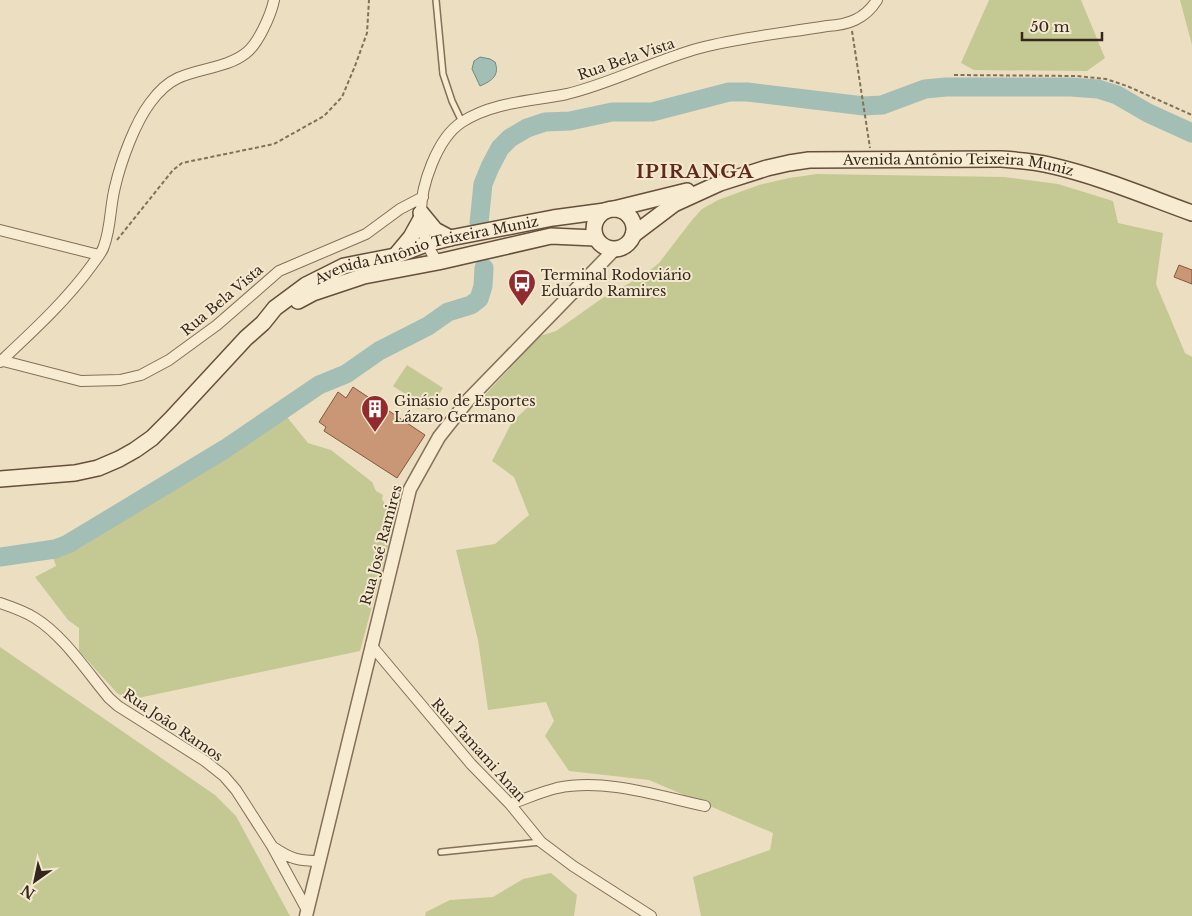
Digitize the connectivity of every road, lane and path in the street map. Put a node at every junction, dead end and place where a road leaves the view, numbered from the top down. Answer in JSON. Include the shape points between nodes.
{"nodes":[{"id":1,"x":274,"y":0,"type":"edge"},
{"id":2,"x":369,"y":0,"type":"edge"},
{"id":3,"x":436,"y":0,"type":"edge"},
{"id":4,"x":877,"y":0,"type":"edge"},
{"id":5,"x":851,"y":22,"type":"junction"},
{"id":6,"x":954,"y":75,"type":"dead end"},
{"id":7,"x":1192,"y":115,"type":"edge"},
{"id":8,"x":462,"y":122,"type":"junction"},
{"id":9,"x":872,"y":160,"type":"junction"},
{"id":10,"x":720,"y":183,"type":"junction"},
{"id":11,"x":423,"y":197,"type":"junction"},
{"id":12,"x":610,"y":210,"type":"junction"},
{"id":13,"x":1192,"y":213,"type":"edge"},
{"id":14,"x":421,"y":216,"type":"junction"},
{"id":15,"x":0,"y":230,"type":"edge"},
{"id":16,"x":633,"y":235,"type":"junction"},
{"id":17,"x":450,"y":238,"type":"junction"},
{"id":18,"x":595,"y":238,"type":"junction"},
{"id":19,"x":426,"y":244,"type":"junction"},
{"id":20,"x":614,"y":250,"type":"junction"},
{"id":21,"x":101,"y":252,"type":"junction"},
{"id":22,"x":395,"y":256,"type":"junction"},
{"id":23,"x":438,"y":262,"type":"junction"},
{"id":24,"x":262,"y":323,"type":"junction"},
{"id":25,"x":0,"y":361,"type":"edge"},
{"id":26,"x":0,"y":479,"type":"edge"},
{"id":27,"x":0,"y":603,"type":"edge"},
{"id":28,"x":371,"y":645,"type":"junction"},
{"id":29,"x":510,"y":804,"type":"junction"},
{"id":30,"x":705,"y":806,"type":"dead end"},
{"id":31,"x":541,"y":842,"type":"junction"},
{"id":32,"x":272,"y":846,"type":"junction"},
{"id":33,"x":441,"y":852,"type":"dead end"},
{"id":34,"x":320,"y":861,"type":"junction"},
{"id":35,"x":306,"y":913,"type":"edge"},
{"id":36,"x":651,"y":916,"type":"edge"}],
"edges":[{"from":1,"to":21,"type":"street","via":[[272,12],[247,53],[178,78],[161,89],[149,104],[134,132],[115,187],[108,236]]},
{"from":2,"to":21,"type":"path","via":[[367,33],[355,66],[342,97],[324,116],[274,144],[182,163],[110,248]]},
{"from":3,"to":8,"type":"lane","via":[[443,74]]},
{"from":4,"to":5,"type":"street","name":"Rua Bela Vista","via":[[862,17]]},
{"from":5,"to":8,"type":"street","name":"Rua Bela Vista","via":[[698,49],[568,94],[510,104]]},
{"from":5,"to":9,"type":"path"},
{"from":6,"to":7,"type":"path","via":[[1106,79]]},
{"from":8,"to":11,"type":"street","name":"Rua Bela Vista","via":[[440,146]]},
{"from":9,"to":10,"type":"main road","name":"Avenida Antônio Teixeira Muniz","via":[[789,163]]},
{"from":9,"to":13,"type":"main road","name":"Avenida Antônio Teixeira Muniz","via":[[1000,159],[1048,164]]},
{"from":10,"to":12,"type":"main road","name":"Avenida Antônio Teixeira Muniz"},
{"from":10,"to":16,"type":"main road","name":"Avenida Antônio Teixeira Muniz","via":[[674,204]]},
{"from":11,"to":14,"type":"street","name":"Rua Bela Vista"},
{"from":11,"to":25,"type":"street","name":"Rua Bela Vista","via":[[366,234],[279,270],[217,325],[169,360],[142,374],[120,380],[81,381]]},
{"from":12,"to":16,"type":"main road","via":[[621,211],[632,220]]},
{"from":12,"to":17,"type":"main road","name":"Avenida Antônio Teixeira Muniz"},
{"from":12,"to":18,"type":"main road","via":[[598,216],[594,223]]},
{"from":14,"to":17,"type":"main road","via":[[435,230]]},
{"from":14,"to":19,"type":"street","name":"Rua Bela Vista"},
{"from":14,"to":22,"type":"main road","via":[[411,237]]},
{"from":15,"to":21,"type":"street"},
{"from":16,"to":20,"type":"main road","name":"Avenida Antônio Teixeira Muniz","via":[[624,246]]},
{"from":17,"to":19,"type":"main road","name":"Avenida Antônio Teixeira Muniz"},
{"from":18,"to":20,"type":"main road","name":"Avenida Antônio Teixeira Muniz","via":[[604,248]]},
{"from":18,"to":23,"type":"main road","name":"Avenida Antônio Teixeira Muniz","via":[[551,236]]},
{"from":19,"to":22,"type":"main road","name":"Avenida Antônio Teixeira Muniz"},
{"from":19,"to":23,"type":"street"},
{"from":20,"to":28,"type":"street","name":"Rua José Ramires","via":[[469,400],[439,437],[410,489]]},
{"from":21,"to":25,"type":"street","via":[[49,314]]},
{"from":22,"to":24,"type":"main road","name":"Avenida Antônio Teixeira Muniz","via":[[344,266],[325,274],[288,296]]},
{"from":23,"to":24,"type":"main road","name":"Avenida Antônio Teixeira Muniz","via":[[346,280],[313,293]]},
{"from":24,"to":26,"type":"main road","name":"Avenida Antônio Teixeira Muniz","via":[[152,438],[119,459],[75,473]]},
{"from":27,"to":32,"type":"street","name":"Rua João Ramos","via":[[36,619],[60,639],[118,706],[224,776]]},
{"from":28,"to":29,"type":"street","name":"Rua Tamami Anan","via":[[471,764]]},
{"from":28,"to":34,"type":"street","name":"Rua José Ramires"},
{"from":29,"to":30,"type":"street","via":[[557,788],[601,786]]},
{"from":29,"to":31,"type":"street","name":"Rua Tamami Anan"},
{"from":31,"to":33,"type":"lane"},
{"from":31,"to":36,"type":"street","name":"Rua Tamami Anan"},
{"from":32,"to":34,"type":"street","name":"Rua João Ramos","via":[[293,859]]},
{"from":32,"to":35,"type":"street","name":"Rua João Ramos"},
{"from":34,"to":35,"type":"street","name":"Rua José Ramires"}]}
